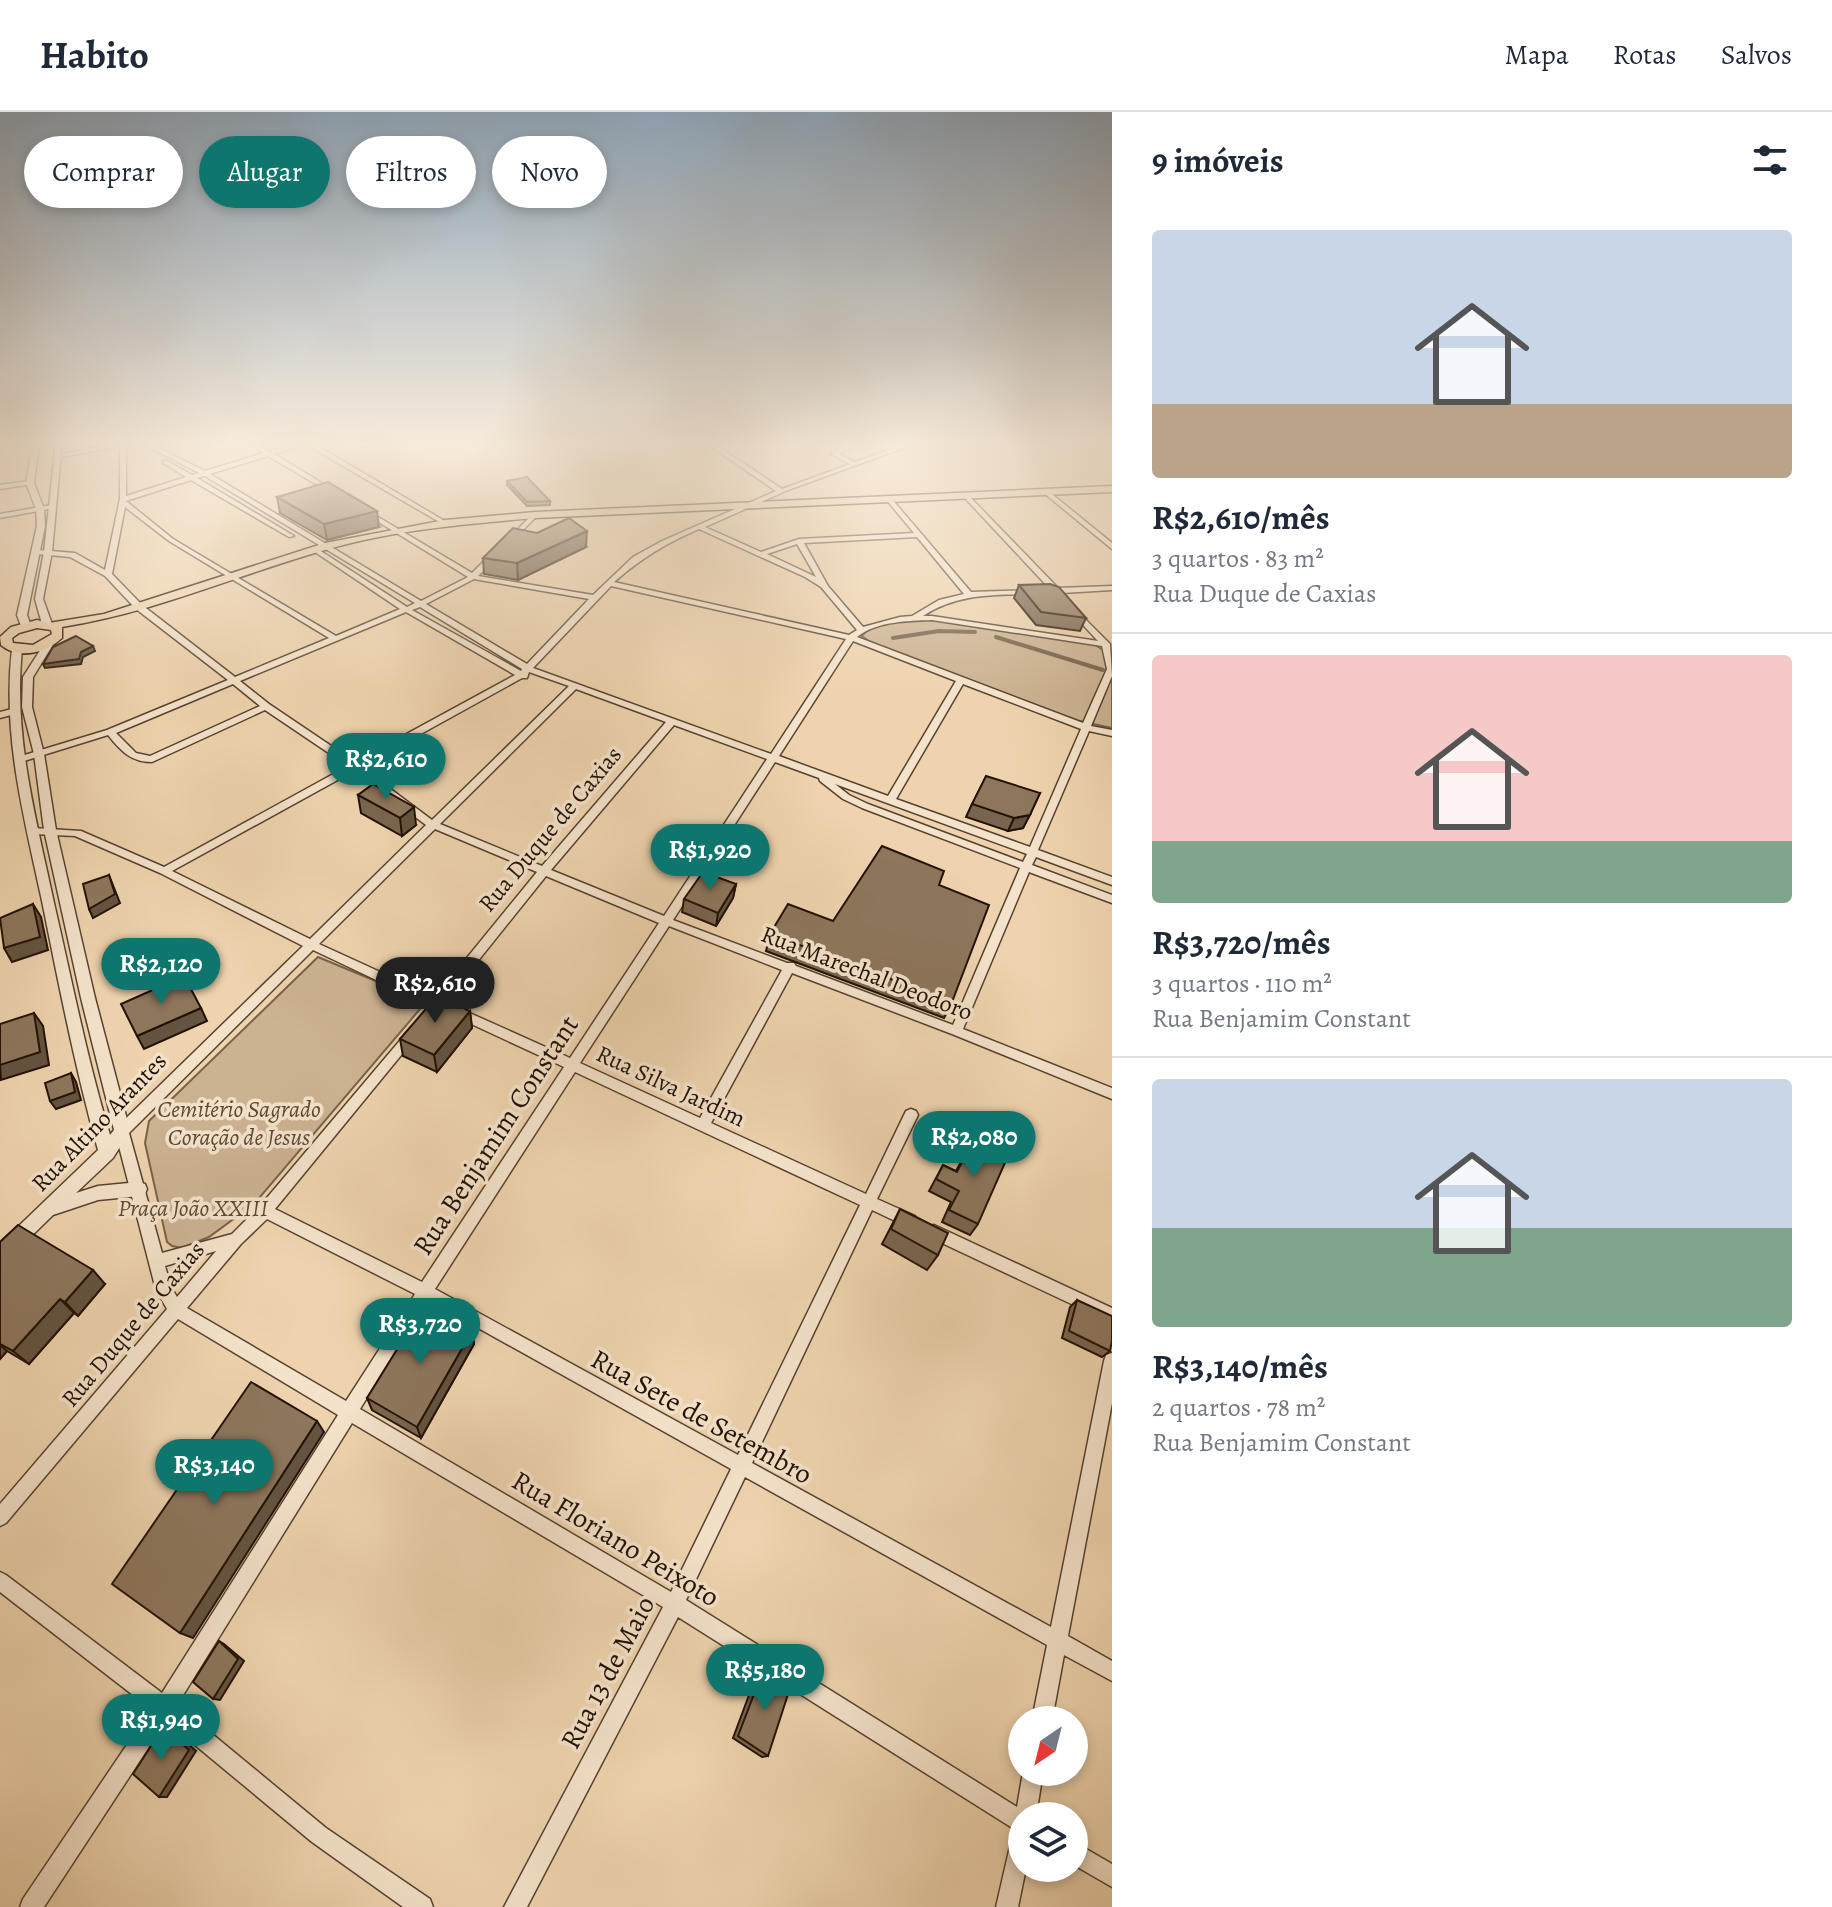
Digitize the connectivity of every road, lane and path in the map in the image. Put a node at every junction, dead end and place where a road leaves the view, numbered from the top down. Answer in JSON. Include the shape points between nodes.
{"nodes":[{"id":1,"x":41,"y":526,"type":"edge"},
{"id":2,"x":48,"y":526,"type":"edge"},
{"id":3,"x":118,"y":526,"type":"edge"},
{"id":4,"x":153,"y":526,"type":"edge"},
{"id":5,"x":277,"y":526,"type":"edge"},
{"id":6,"x":286,"y":526,"type":"edge"},
{"id":7,"x":390,"y":526,"type":"edge"},
{"id":8,"x":429,"y":526,"type":"edge"},
{"id":9,"x":524,"y":526,"type":"edge"},
{"id":10,"x":698,"y":526,"type":"joint"},
{"id":11,"x":911,"y":526,"type":"edge"},
{"id":12,"x":994,"y":526,"type":"edge"},
{"id":13,"x":1087,"y":526,"type":"edge"},
{"id":14,"x":399,"y":531,"type":"junction"},
{"id":15,"x":919,"y":535,"type":"junction"},
{"id":16,"x":799,"y":541,"type":"junction"},
{"id":17,"x":1112,"y":547,"type":"edge"},
{"id":18,"x":319,"y":548,"type":"junction"},
{"id":19,"x":43,"y":552,"type":"junction"},
{"id":20,"x":761,"y":554,"type":"junction"},
{"id":21,"x":108,"y":574,"type":"junction"},
{"id":22,"x":235,"y":576,"type":"junction"},
{"id":23,"x":473,"y":577,"type":"junction"},
{"id":24,"x":609,"y":583,"type":"junction"},
{"id":25,"x":825,"y":587,"type":"junction"},
{"id":26,"x":1112,"y":588,"type":"edge"},
{"id":27,"x":1056,"y":591,"type":"junction"},
{"id":28,"x":968,"y":594,"type":"junction"},
{"id":29,"x":595,"y":598,"type":"junction"},
{"id":30,"x":422,"y":603,"type":"junction"},
{"id":31,"x":139,"y":607,"type":"junction"},
{"id":32,"x":407,"y":610,"type":"junction"},
{"id":33,"x":106,"y":617,"type":"junction"},
{"id":34,"x":913,"y":619,"type":"junction"},
{"id":35,"x":50,"y":625,"type":"junction"},
{"id":36,"x":24,"y":626,"type":"junction"},
{"id":37,"x":0,"y":628,"type":"edge"},
{"id":38,"x":861,"y":630,"type":"junction"},
{"id":39,"x":469,"y":634,"type":"junction"},
{"id":40,"x":851,"y":638,"type":"junction"},
{"id":41,"x":336,"y":639,"type":"junction"},
{"id":42,"x":457,"y":639,"type":"junction"},
{"id":43,"x":2,"y":641,"type":"edge"},
{"id":44,"x":52,"y":642,"type":"junction"},
{"id":45,"x":1109,"y":645,"type":"edge"},
{"id":46,"x":17,"y":649,"type":"junction"},
{"id":47,"x":525,"y":672,"type":"junction"},
{"id":48,"x":233,"y":679,"type":"junction"},
{"id":49,"x":961,"y":680,"type":"junction"},
{"id":50,"x":571,"y":688,"type":"junction"},
{"id":51,"x":27,"y":691,"type":"junction"},
{"id":52,"x":13,"y":693,"type":"junction"},
{"id":53,"x":266,"y":706,"type":"junction"},
{"id":54,"x":6,"y":713,"type":"edge"},
{"id":55,"x":672,"y":721,"type":"junction"},
{"id":56,"x":1087,"y":728,"type":"junction"},
{"id":57,"x":110,"y":732,"type":"junction"},
{"id":58,"x":1112,"y":733,"type":"edge"},
{"id":59,"x":39,"y":754,"type":"junction"},
{"id":60,"x":773,"y":757,"type":"junction"},
{"id":61,"x":21,"y":759,"type":"junction"},
{"id":62,"x":354,"y":766,"type":"junction"},
{"id":63,"x":818,"y":775,"type":"junction"},
{"id":64,"x":890,"y":801,"type":"junction"},
{"id":65,"x":431,"y":824,"type":"junction"},
{"id":66,"x":50,"y":830,"type":"junction"},
{"id":67,"x":33,"y":831,"type":"junction"},
{"id":68,"x":1031,"y":852,"type":"junction"},
{"id":69,"x":1025,"y":866,"type":"junction"},
{"id":70,"x":164,"y":871,"type":"junction"},
{"id":71,"x":544,"y":871,"type":"junction"},
{"id":72,"x":1112,"y":881,"type":"edge"},
{"id":73,"x":1112,"y":899,"type":"edge"},
{"id":74,"x":666,"y":921,"type":"junction"},
{"id":75,"x":309,"y":944,"type":"junction"},
{"id":76,"x":790,"y":966,"type":"junction"},
{"id":77,"x":437,"y":1004,"type":"junction"},
{"id":78,"x":427,"y":1016,"type":"edge"},
{"id":79,"x":417,"y":1028,"type":"edge"},
{"id":80,"x":956,"y":1031,"type":"junction"},
{"id":81,"x":572,"y":1065,"type":"junction"},
{"id":82,"x":1112,"y":1094,"type":"edge"},
{"id":83,"x":911,"y":1115,"type":"dead end"},
{"id":84,"x":703,"y":1126,"type":"junction"},
{"id":85,"x":122,"y":1131,"type":"junction"},
{"id":86,"x":107,"y":1153,"type":"junction"},
{"id":87,"x":139,"y":1189,"type":"junction"},
{"id":88,"x":870,"y":1202,"type":"junction"},
{"id":89,"x":47,"y":1211,"type":"junction"},
{"id":90,"x":265,"y":1211,"type":"junction"},
{"id":91,"x":236,"y":1239,"type":"junction"},
{"id":92,"x":0,"y":1255,"type":"edge"},
{"id":93,"x":158,"y":1261,"type":"junction"},
{"id":94,"x":425,"y":1291,"type":"junction"},
{"id":95,"x":176,"y":1310,"type":"junction"},
{"id":96,"x":1112,"y":1316,"type":"edge"},
{"id":97,"x":1112,"y":1361,"type":"edge"},
{"id":98,"x":350,"y":1411,"type":"junction"},
{"id":99,"x":742,"y":1467,"type":"junction"},
{"id":100,"x":0,"y":1517,"type":"edge"},
{"id":101,"x":0,"y":1581,"type":"edge"},
{"id":102,"x":675,"y":1604,"type":"junction"},
{"id":103,"x":1055,"y":1641,"type":"junction"},
{"id":104,"x":1112,"y":1671,"type":"edge"},
{"id":105,"x":1044,"y":1706,"type":"edge"},
{"id":106,"x":164,"y":1707,"type":"junction"},
{"id":107,"x":1008,"y":1813,"type":"edge"},
{"id":108,"x":1088,"y":1861,"type":"edge"},
{"id":109,"x":1112,"y":1876,"type":"edge"},
{"id":110,"x":1012,"y":1882,"type":"edge"},
{"id":111,"x":31,"y":1907,"type":"edge"},
{"id":112,"x":422,"y":1907,"type":"edge"},
{"id":113,"x":515,"y":1907,"type":"edge"},
{"id":114,"x":1007,"y":1907,"type":"edge"}],
"edges":[{"from":1,"to":19,"type":"street"},
{"from":2,"to":19,"type":"street"},
{"from":3,"to":21,"type":"street"},
{"from":4,"to":22,"type":"street"},
{"from":5,"to":18,"type":"street"},
{"from":6,"to":18,"type":"street"},
{"from":7,"to":14,"type":"street"},
{"from":8,"to":14,"type":"main road"},
{"from":9,"to":23,"type":"street"},
{"from":10,"to":20,"type":"street"},
{"from":10,"to":24,"type":"street","via":[[636,559]]},
{"from":11,"to":15,"type":"street"},
{"from":12,"to":27,"type":"street"},
{"from":13,"to":17,"type":"street"},
{"from":14,"to":18,"type":"main road"},
{"from":14,"to":23,"type":"street"},
{"from":15,"to":16,"type":"street"},
{"from":15,"to":28,"type":"street"},
{"from":16,"to":20,"type":"street"},
{"from":16,"to":25,"type":"street"},
{"from":18,"to":22,"type":"main road"},
{"from":18,"to":30,"type":"street"},
{"from":18,"to":32,"type":"street"},
{"from":19,"to":21,"type":"street","name":"Rua Marechal Deodoro","via":[[72,555]]},
{"from":19,"to":35,"type":"street","via":[[39,599]]},
{"from":19,"to":36,"type":"street","via":[[22,615]]},
{"from":20,"to":25,"type":"street"},
{"from":21,"to":31,"type":"street","name":"Rua Marechal Deodoro"},
{"from":22,"to":31,"type":"main road"},
{"from":22,"to":41,"type":"street"},
{"from":23,"to":29,"type":"street"},
{"from":23,"to":30,"type":"street"},
{"from":24,"to":29,"type":"street"},
{"from":24,"to":40,"type":"street"},
{"from":25,"to":38,"type":"street"},
{"from":26,"to":27,"type":"street"},
{"from":27,"to":28,"type":"street"},
{"from":27,"to":45,"type":"street"},
{"from":28,"to":34,"type":"street","via":[[942,599]]},
{"from":29,"to":47,"type":"street"},
{"from":30,"to":32,"type":"street"},
{"from":30,"to":39,"type":"street"},
{"from":31,"to":33,"type":"main road"},
{"from":31,"to":48,"type":"street","name":"Rua Marechal Deodoro"},
{"from":32,"to":41,"type":"street"},
{"from":32,"to":42,"type":"street"},
{"from":33,"to":35,"type":"main road"},
{"from":33,"to":44,"type":"main road"},
{"from":34,"to":38,"type":"street"},
{"from":34,"to":45,"type":"street"},
{"from":35,"to":36,"type":"main road"},
{"from":35,"to":44,"type":"main road","via":[[59,632]]},
{"from":36,"to":37,"type":"main road"},
{"from":36,"to":43,"type":"main road"},
{"from":38,"to":40,"type":"street","name":"Rua Benjamim Constant"},
{"from":39,"to":42,"type":"street"},
{"from":39,"to":47,"type":"street"},
{"from":40,"to":49,"type":"street"},
{"from":40,"to":60,"type":"street","name":"Rua Benjamim Constant"},
{"from":41,"to":48,"type":"street"},
{"from":42,"to":47,"type":"street"},
{"from":43,"to":46,"type":"main road"},
{"from":44,"to":46,"type":"main road"},
{"from":44,"to":51,"type":"street","via":[[28,677]]},
{"from":45,"to":56,"type":"street","via":[[1111,669]]},
{"from":46,"to":52,"type":"street"},
{"from":47,"to":50,"type":"street"},
{"from":47,"to":62,"type":"street"},
{"from":48,"to":53,"type":"street","name":"Rua Marechal Deodoro"},
{"from":48,"to":57,"type":"street"},
{"from":49,"to":56,"type":"street"},
{"from":49,"to":64,"type":"street"},
{"from":50,"to":55,"type":"street"},
{"from":50,"to":65,"type":"street","name":"Rua Altino Arantes"},
{"from":51,"to":52,"type":"street"},
{"from":51,"to":59,"type":"street"},
{"from":52,"to":54,"type":"street"},
{"from":53,"to":57,"type":"street","via":[[152,759],[130,756]]},
{"from":53,"to":62,"type":"street","name":"Rua Marechal Deodoro"},
{"from":54,"to":61,"type":"street"},
{"from":55,"to":60,"type":"street"},
{"from":55,"to":71,"type":"street","name":"Rua Duque de Caxias"},
{"from":56,"to":58,"type":"street"},
{"from":56,"to":68,"type":"street"},
{"from":57,"to":59,"type":"street"},
{"from":59,"to":61,"type":"street"},
{"from":59,"to":66,"type":"street"},
{"from":60,"to":63,"type":"street"},
{"from":60,"to":74,"type":"street","name":"Rua Benjamim Constant"},
{"from":61,"to":67,"type":"street"},
{"from":62,"to":65,"type":"street","name":"Rua Marechal Deodoro"},
{"from":62,"to":70,"type":"street"},
{"from":63,"to":64,"type":"street"},
{"from":63,"to":69,"type":"street","via":[[865,806]]},
{"from":64,"to":68,"type":"street"},
{"from":65,"to":71,"type":"street","name":"Rua Marechal Deodoro"},
{"from":65,"to":75,"type":"street","name":"Rua Altino Arantes"},
{"from":66,"to":67,"type":"street","name":"Rua Silva Jardim"},
{"from":66,"to":70,"type":"street","name":"Rua Silva Jardim","via":[[77,833]]},
{"from":66,"to":85,"type":"street"},
{"from":67,"to":86,"type":"street","via":[[89,1095]]},
{"from":68,"to":69,"type":"street"},
{"from":68,"to":72,"type":"street"},
{"from":69,"to":73,"type":"street"},
{"from":69,"to":80,"type":"street"},
{"from":70,"to":75,"type":"street","name":"Rua Silva Jardim"},
{"from":71,"to":74,"type":"street","name":"Rua Marechal Deodoro"},
{"from":71,"to":77,"type":"street","name":"Rua Duque de Caxias"},
{"from":74,"to":76,"type":"street","name":"Rua Marechal Deodoro"},
{"from":74,"to":81,"type":"street","name":"Rua Benjamim Constant"},
{"from":75,"to":77,"type":"street","name":"Rua Silva Jardim"},
{"from":75,"to":85,"type":"street","name":"Rua Altino Arantes"},
{"from":76,"to":80,"type":"street","name":"Rua Marechal Deodoro"},
{"from":76,"to":84,"type":"street"},
{"from":77,"to":78,"type":"street","name":"Rua Duque de Caxias"},
{"from":77,"to":81,"type":"street","name":"Rua Silva Jardim"},
{"from":79,"to":90,"type":"street","name":"Rua Duque de Caxias"},
{"from":80,"to":82,"type":"street","name":"Rua Marechal Deodoro"},
{"from":81,"to":84,"type":"street","name":"Rua Silva Jardim"},
{"from":81,"to":94,"type":"street","name":"Rua Benjamim Constant"},
{"from":83,"to":88,"type":"street","name":"Rua 13 de Maio"},
{"from":84,"to":88,"type":"street","name":"Rua Silva Jardim"},
{"from":85,"to":86,"type":"street","name":"Rua Altino Arantes"},
{"from":85,"to":87,"type":"street"},
{"from":86,"to":89,"type":"street","name":"Rua Altino Arantes"},
{"from":87,"to":89,"type":"street","via":[[98,1193]]},
{"from":87,"to":93,"type":"street"},
{"from":88,"to":96,"type":"street","name":"Rua Silva Jardim"},
{"from":88,"to":99,"type":"street","name":"Rua 13 de Maio"},
{"from":89,"to":92,"type":"street","name":"Rua Altino Arantes"},
{"from":90,"to":91,"type":"street","name":"Rua Duque de Caxias"},
{"from":90,"to":94,"type":"street","name":"Rua Sete de Setembro"},
{"from":91,"to":93,"type":"street"},
{"from":91,"to":95,"type":"street","name":"Rua Duque de Caxias"},
{"from":93,"to":95,"type":"street","via":[[159,1277]]},
{"from":94,"to":98,"type":"street","name":"Rua Benjamim Constant"},
{"from":94,"to":99,"type":"street","name":"Rua Sete de Setembro"},
{"from":95,"to":98,"type":"street","name":"Rua Floriano Peixoto"},
{"from":95,"to":100,"type":"street","name":"Rua Duque de Caxias"},
{"from":97,"to":103,"type":"street"},
{"from":98,"to":102,"type":"street","name":"Rua Floriano Peixoto"},
{"from":98,"to":106,"type":"street","name":"Rua Benjamim Constant"},
{"from":99,"to":102,"type":"street","name":"Rua 13 de Maio"},
{"from":99,"to":103,"type":"street","name":"Rua Sete de Setembro"},
{"from":101,"to":106,"type":"street"},
{"from":102,"to":107,"type":"street","name":"Rua Floriano Peixoto"},
{"from":102,"to":113,"type":"street","name":"Rua 13 de Maio"},
{"from":103,"to":104,"type":"street","name":"Rua Sete de Setembro"},
{"from":103,"to":105,"type":"street"},
{"from":106,"to":111,"type":"street","name":"Rua Benjamim Constant"},
{"from":106,"to":112,"type":"street","via":[[319,1835]]},
{"from":108,"to":109,"type":"street"},
{"from":110,"to":114,"type":"street"}]}
